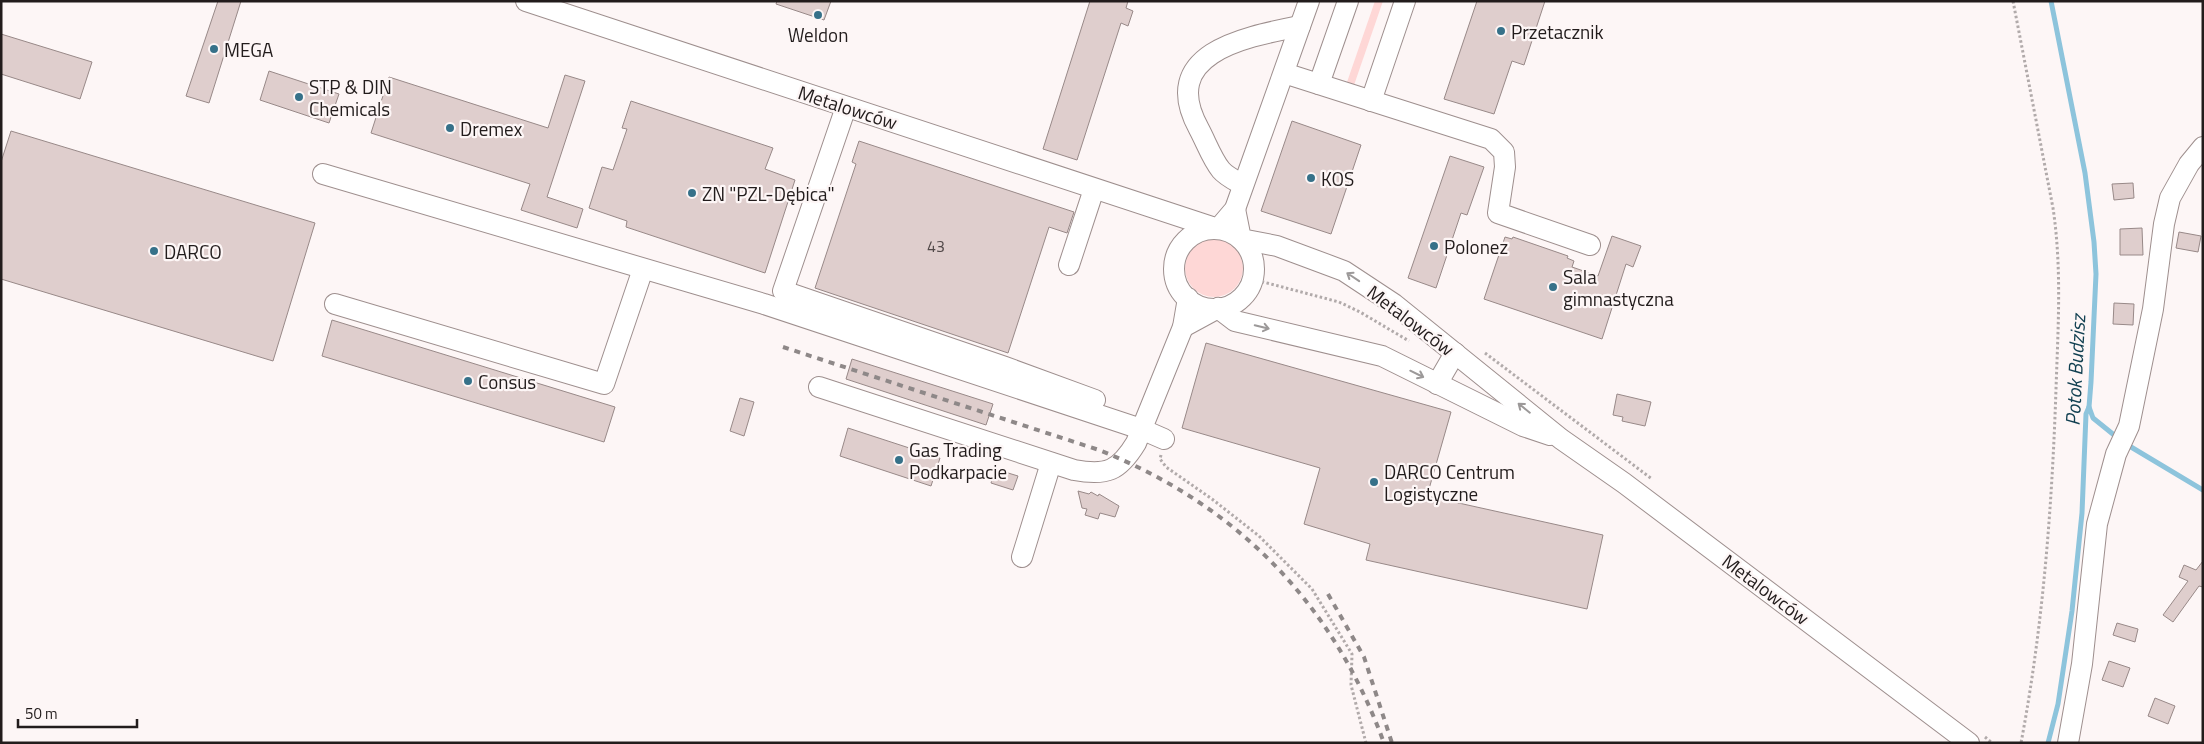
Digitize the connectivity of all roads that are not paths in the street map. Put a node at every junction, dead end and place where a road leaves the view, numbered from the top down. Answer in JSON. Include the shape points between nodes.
{"nodes":[{"id":1,"x":526,"y":1,"type":"edge"},
{"id":2,"x":1309,"y":1,"type":"edge"},
{"id":3,"x":1348,"y":1,"type":"edge"},
{"id":4,"x":1405,"y":1,"type":"edge"},
{"id":5,"x":1300,"y":26,"type":"junction"},
{"id":6,"x":1284,"y":73,"type":"junction"},
{"id":7,"x":1319,"y":84,"type":"junction"},
{"id":8,"x":1371,"y":101,"type":"junction"},
{"id":9,"x":846,"y":107,"type":"junction"},
{"id":10,"x":2203,"y":147,"type":"edge"},
{"id":11,"x":323,"y":174,"type":"dead end"},
{"id":12,"x":1243,"y":185,"type":"junction"},
{"id":13,"x":1094,"y":189,"type":"junction"},
{"id":14,"x":1235,"y":209,"type":"junction"},
{"id":15,"x":1169,"y":214,"type":"junction"},
{"id":16,"x":1218,"y":229,"type":"junction"},
{"id":17,"x":1241,"y":239,"type":"junction"},
{"id":18,"x":1182,"y":245,"type":"junction"},
{"id":19,"x":1590,"y":245,"type":"dead end"},
{"id":20,"x":1069,"y":265,"type":"dead end"},
{"id":21,"x":644,"y":269,"type":"junction"},
{"id":22,"x":1188,"y":298,"type":"junction"},
{"id":23,"x":335,"y":304,"type":"dead end"},
{"id":24,"x":1218,"y":308,"type":"junction"},
{"id":25,"x":1183,"y":327,"type":"junction"},
{"id":26,"x":1455,"y":353,"type":"junction"},
{"id":27,"x":1437,"y":384,"type":"junction"},
{"id":28,"x":819,"y":387,"type":"dead end"},
{"id":29,"x":1143,"y":424,"type":"junction"},
{"id":30,"x":1164,"y":439,"type":"road end"},
{"id":31,"x":1561,"y":439,"type":"junction"},
{"id":32,"x":1051,"y":463,"type":"junction"},
{"id":33,"x":1022,"y":557,"type":"dead end"},
{"id":34,"x":1969,"y":743,"type":"edge"},
{"id":35,"x":2068,"y":743,"type":"edge"}],
"edges":[{"from":1,"to":9,"type":"street","name":"Metalowców"},
{"from":2,"to":5,"type":"street"},
{"from":3,"to":7,"type":"street"},
{"from":4,"to":8,"type":"street"},
{"from":5,"to":6,"type":"street"},
{"from":5,"to":12,"type":"street","via":[[1217,50],[1196,65],[1188,83],[1187,101],[1193,120],[1221,170]]},
{"from":6,"to":7,"type":"street"},
{"from":6,"to":12,"type":"street"},
{"from":7,"to":8,"type":"street"},
{"from":8,"to":19,"type":"street","via":[[1491,139],[1504,152],[1498,213]]},
{"from":9,"to":13,"type":"street","name":"Metalowców"},
{"from":9,"to":29,"type":"street","via":[[782,291],[1005,366]]},
{"from":10,"to":35,"type":"street","via":[[2189,164],[2170,198],[2164,224],[2153,309],[2129,426],[2116,454],[2097,524],[2082,664]]},
{"from":11,"to":21,"type":"street"},
{"from":12,"to":14,"type":"street"},
{"from":13,"to":15,"type":"street","name":"Metalowców"},
{"from":13,"to":20,"type":"street"},
{"from":14,"to":16,"type":"street"},
{"from":14,"to":17,"type":"street"},
{"from":15,"to":16,"type":"street","name":"Metalowców"},
{"from":15,"to":18,"type":"street"},
{"from":16,"to":17,"type":"street","name":"Metalowców"},
{"from":16,"to":18,"type":"street","via":[[1193,235]]},
{"from":17,"to":24,"type":"street","via":[[1254,263],[1250,287],[1236,302]]},
{"from":26,"to":17,"type":"street","name":"Metalowców","one_way":true,"via":[[1394,304],[1344,271],[1277,246]]},
{"from":18,"to":22,"type":"street","via":[[1174,272],[1179,287]]},
{"from":21,"to":23,"type":"street","via":[[604,384]]},
{"from":21,"to":29,"type":"street"},
{"from":22,"to":24,"type":"street","name":"Metalowców","via":[[1194,303]]},
{"from":22,"to":25,"type":"street"},
{"from":24,"to":25,"type":"street"},
{"from":24,"to":27,"type":"street","name":"Metalowców","one_way":true,"via":[[1235,321],[1382,356]]},
{"from":25,"to":29,"type":"street"},
{"from":26,"to":27,"type":"street"},
{"from":31,"to":26,"type":"street","name":"Metalowców","one_way":true},
{"from":27,"to":31,"type":"street","name":"Metalowców","via":[[1523,426]]},
{"from":28,"to":32,"type":"street"},
{"from":29,"to":30,"type":"street"},
{"from":29,"to":32,"type":"street","via":[[1129,455],[1119,467],[1092,472]]},
{"from":31,"to":34,"type":"street","name":"Metalowców","via":[[1632,488]]},
{"from":32,"to":33,"type":"street"}]}
